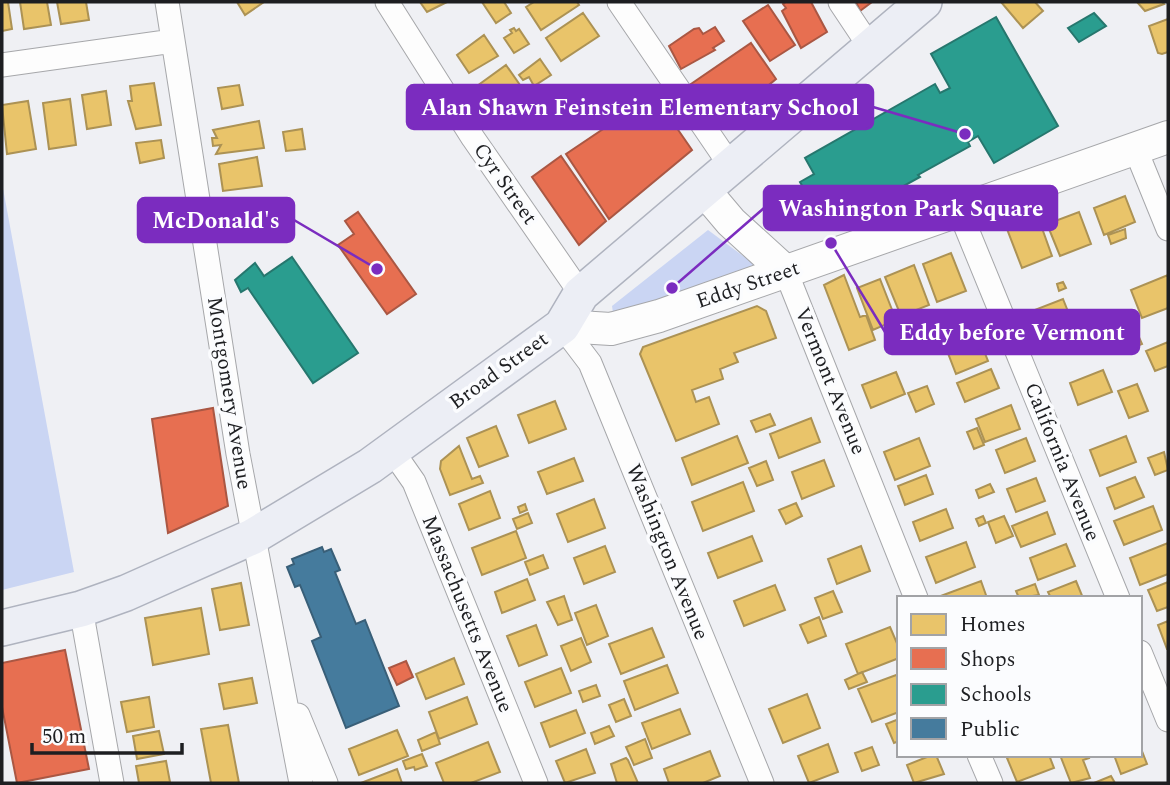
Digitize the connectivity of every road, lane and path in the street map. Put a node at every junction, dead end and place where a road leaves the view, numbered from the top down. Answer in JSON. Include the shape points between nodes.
{"nodes":[{"id":1,"x":167,"y":2,"type":"edge"},
{"id":2,"x":387,"y":2,"type":"edge"},
{"id":3,"x":619,"y":2,"type":"edge"},
{"id":4,"x":840,"y":2,"type":"edge"},
{"id":5,"x":923,"y":2,"type":"edge"},
{"id":6,"x":173,"y":41,"type":"junction"},
{"id":7,"x":870,"y":47,"type":"junction"},
{"id":8,"x":2,"y":65,"type":"edge"},
{"id":9,"x":1168,"y":137,"type":"edge"},
{"id":10,"x":1135,"y":148,"type":"junction"},
{"id":11,"x":730,"y":166,"type":"junction"},
{"id":12,"x":704,"y":190,"type":"junction"},
{"id":13,"x":959,"y":210,"type":"junction"},
{"id":14,"x":1168,"y":229,"type":"edge"},
{"id":15,"x":786,"y":272,"type":"junction"},
{"id":16,"x":581,"y":294,"type":"junction"},
{"id":17,"x":562,"y":326,"type":"junction"},
{"id":18,"x":391,"y":449,"type":"junction"},
{"id":19,"x":253,"y":537,"type":"junction"},
{"id":20,"x":915,"y":596,"type":"edge"},
{"id":21,"x":1117,"y":596,"type":"edge"},
{"id":22,"x":81,"y":609,"type":"junction"},
{"id":23,"x":2,"y":628,"type":"edge"},
{"id":24,"x":1142,"y":657,"type":"edge"},
{"id":25,"x":278,"y":669,"type":"junction"},
{"id":26,"x":1168,"y":720,"type":"edge"},
{"id":27,"x":980,"y":757,"type":"edge"},
{"id":28,"x":113,"y":783,"type":"edge"},
{"id":29,"x":301,"y":783,"type":"edge"},
{"id":30,"x":326,"y":783,"type":"edge"},
{"id":31,"x":536,"y":783,"type":"edge"},
{"id":32,"x":762,"y":783,"type":"edge"},
{"id":33,"x":991,"y":783,"type":"edge"}],
"edges":[{"from":1,"to":6,"type":"street","name":"Montgomery Avenue"},
{"from":2,"to":16,"type":"street","name":"Cyr Street","via":[[473,138]]},
{"from":3,"to":11,"type":"street"},
{"from":4,"to":7,"type":"street"},
{"from":5,"to":7,"type":"main road","name":"Broad Street"},
{"from":6,"to":8,"type":"street"},
{"from":6,"to":19,"type":"street","name":"Montgomery Avenue"},
{"from":7,"to":11,"type":"main road","name":"Broad Street"},
{"from":9,"to":10,"type":"main road","name":"Eddy Street"},
{"from":10,"to":13,"type":"main road","name":"Eddy Street"},
{"from":10,"to":14,"type":"street"},
{"from":11,"to":12,"type":"main road","name":"Broad Street"},
{"from":12,"to":15,"type":"main road","name":"Vermont Avenue"},
{"from":12,"to":16,"type":"main road","name":"Broad Street"},
{"from":13,"to":15,"type":"main road","name":"Eddy Street"},
{"from":13,"to":21,"type":"street","name":"California Avenue"},
{"from":15,"to":17,"type":"main road","name":"Eddy Street","via":[[611,329]]},
{"from":15,"to":20,"type":"street","name":"Vermont Avenue"},
{"from":16,"to":17,"type":"main road","name":"Broad Street"},
{"from":17,"to":18,"type":"main road","name":"Broad Street"},
{"from":17,"to":32,"type":"street","name":"Washington Avenue","via":[[590,363]]},
{"from":18,"to":19,"type":"main road","name":"Broad Street"},
{"from":18,"to":31,"type":"street","name":"Massachusetts Avenue","via":[[414,482]]},
{"from":19,"to":22,"type":"main road","name":"Broad Street"},
{"from":19,"to":25,"type":"street","name":"Montgomery Avenue"},
{"from":22,"to":23,"type":"main road","name":"Broad Street"},
{"from":22,"to":28,"type":"street"},
{"from":24,"to":26,"type":"street"},
{"from":25,"to":29,"type":"street","name":"Montgomery Avenue"},
{"from":25,"to":30,"type":"street"},
{"from":27,"to":33,"type":"street"}]}
